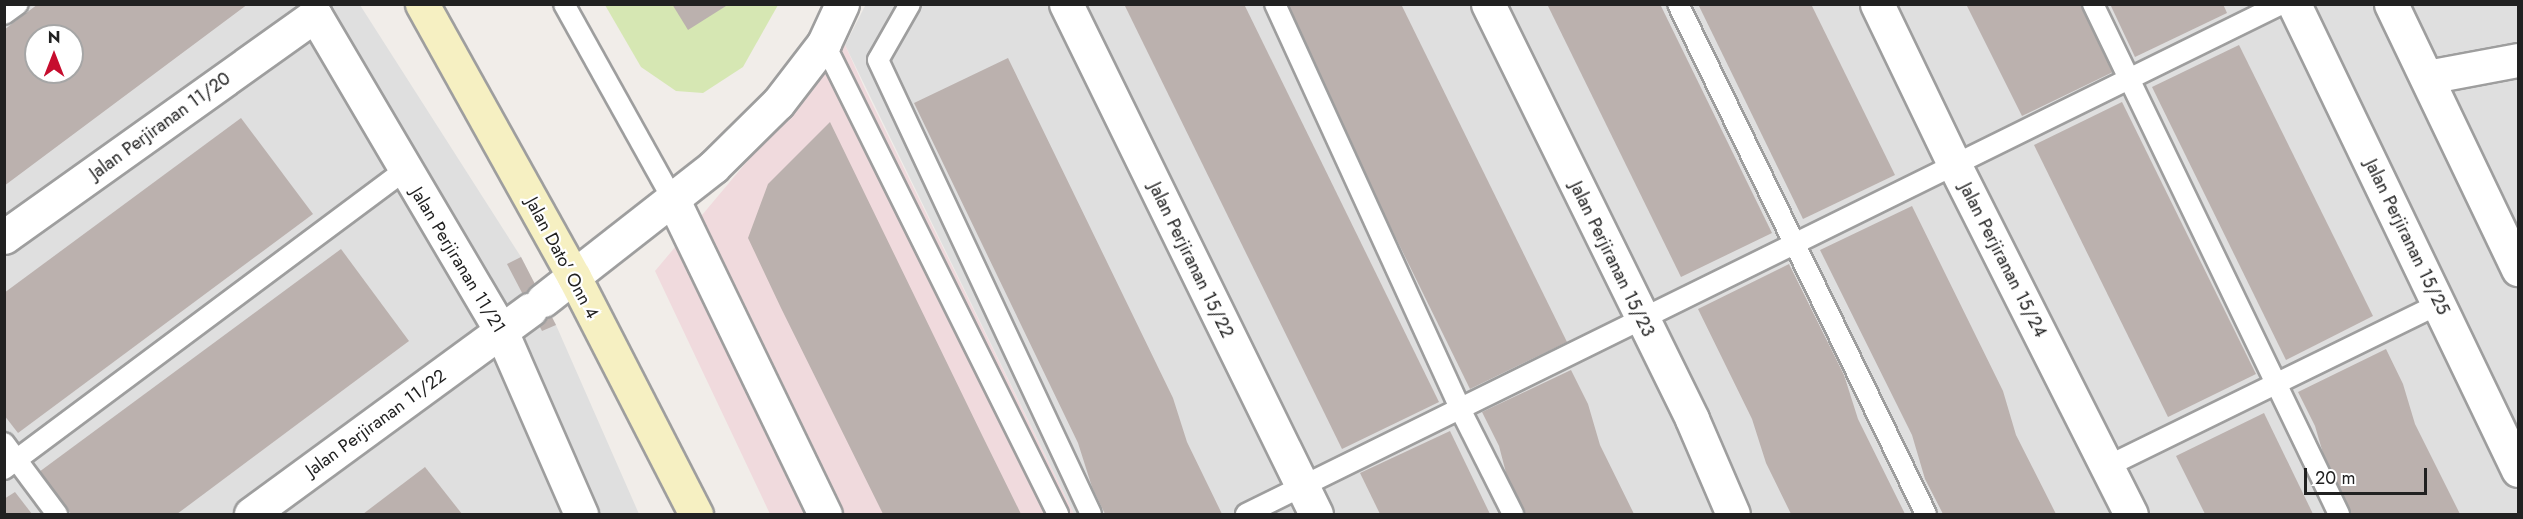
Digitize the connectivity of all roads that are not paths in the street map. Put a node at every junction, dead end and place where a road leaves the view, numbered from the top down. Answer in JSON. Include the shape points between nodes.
{"nodes":[{"id":1,"x":18,"y":4,"type":"edge"},
{"id":2,"x":422,"y":4,"type":"edge"},
{"id":3,"x":564,"y":4,"type":"edge"},
{"id":4,"x":842,"y":4,"type":"edge"},
{"id":5,"x":910,"y":4,"type":"edge"},
{"id":6,"x":1066,"y":4,"type":"edge"},
{"id":7,"x":1275,"y":4,"type":"edge"},
{"id":8,"x":1488,"y":4,"type":"edge"},
{"id":9,"x":1678,"y":4,"type":"edge"},
{"id":10,"x":1877,"y":4,"type":"edge"},
{"id":11,"x":2093,"y":4,"type":"edge"},
{"id":12,"x":2281,"y":4,"type":"edge"},
{"id":13,"x":2294,"y":4,"type":"edge"},
{"id":14,"x":2391,"y":4,"type":"edge"},
{"id":15,"x":317,"y":10,"type":"edge"},
{"id":16,"x":4,"y":14,"type":"edge"},
{"id":17,"x":824,"y":43,"type":"junction"},
{"id":18,"x":2518,"y":60,"type":"edge"},
{"id":19,"x":2427,"y":77,"type":"junction"},
{"id":20,"x":2130,"y":80,"type":"junction"},
{"id":21,"x":1955,"y":166,"type":"junction"},
{"id":22,"x":405,"y":170,"type":"junction"},
{"id":23,"x":673,"y":200,"type":"junction"},
{"id":24,"x":4,"y":237,"type":"edge"},
{"id":25,"x":1796,"y":244,"type":"junction"},
{"id":26,"x":2516,"y":258,"type":"edge"},
{"id":27,"x":574,"y":277,"type":"junction"},
{"id":28,"x":2439,"y":304,"type":"junction"},
{"id":29,"x":1642,"y":319,"type":"junction"},
{"id":30,"x":501,"y":331,"type":"junction"},
{"id":31,"x":2276,"y":382,"type":"junction"},
{"id":32,"x":1460,"y":409,"type":"junction"},
{"id":33,"x":4,"y":443,"type":"edge"},
{"id":34,"x":11,"y":464,"type":"edge"},
{"id":35,"x":2108,"y":466,"type":"junction"},
{"id":36,"x":2518,"y":470,"type":"edge"},
{"id":37,"x":1309,"y":501,"type":"edge"},
{"id":38,"x":572,"y":511,"type":"edge"},
{"id":39,"x":57,"y":514,"type":"edge"},
{"id":40,"x":251,"y":514,"type":"edge"},
{"id":41,"x":696,"y":514,"type":"edge"},
{"id":42,"x":825,"y":514,"type":"edge"},
{"id":43,"x":1058,"y":514,"type":"edge"},
{"id":44,"x":1091,"y":514,"type":"edge"},
{"id":45,"x":1246,"y":514,"type":"edge"},
{"id":46,"x":1513,"y":514,"type":"edge"},
{"id":47,"x":1733,"y":514,"type":"edge"},
{"id":48,"x":1926,"y":514,"type":"edge"},
{"id":49,"x":2131,"y":514,"type":"edge"},
{"id":50,"x":2339,"y":514,"type":"edge"}],
"edges":[{"from":1,"to":16,"type":"lane"},
{"from":2,"to":27,"type":"main road","name":"Jalan Dato' Onn 4"},
{"from":3,"to":23,"type":"lane"},
{"from":4,"to":17,"type":"street","name":"Jalan Perjiranan 11/22"},
{"from":5,"to":44,"type":"lane","via":[[878,60]]},
{"from":6,"to":37,"type":"street","name":"Jalan Perjiranan 15/22"},
{"from":7,"to":32,"type":"lane"},
{"from":8,"to":29,"type":"street","name":"Jalan Perjiranan 15/23"},
{"from":9,"to":25,"type":"lane"},
{"from":10,"to":21,"type":"street","name":"Jalan Perjiranan 15/24"},
{"from":11,"to":20,"type":"lane"},
{"from":12,"to":20,"type":"lane"},
{"from":13,"to":28,"type":"street","name":"Jalan Perjiranan 15/25"},
{"from":14,"to":19,"type":"street"},
{"from":15,"to":22,"type":"street","name":"Jalan Perjiranan 11/21"},
{"from":15,"to":24,"type":"street","name":"Jalan Perjiranan 11/20"},
{"from":17,"to":23,"type":"street","name":"Jalan Perjiranan 11/22","via":[[778,103]]},
{"from":17,"to":43,"type":"lane"},
{"from":18,"to":19,"type":"street"},
{"from":19,"to":26,"type":"street"},
{"from":20,"to":21,"type":"lane"},
{"from":20,"to":31,"type":"lane"},
{"from":21,"to":25,"type":"lane"},
{"from":21,"to":35,"type":"street","name":"Jalan Perjiranan 15/24"},
{"from":22,"to":30,"type":"street","name":"Jalan Perjiranan 11/21"},
{"from":22,"to":34,"type":"lane"},
{"from":23,"to":27,"type":"street","name":"Jalan Perjiranan 11/22"},
{"from":23,"to":42,"type":"street"},
{"from":25,"to":29,"type":"lane"},
{"from":25,"to":48,"type":"lane"},
{"from":27,"to":30,"type":"street","name":"Jalan Perjiranan 11/22"},
{"from":27,"to":41,"type":"main road","name":"Jalan Dato' Onn 4"},
{"from":28,"to":31,"type":"lane"},
{"from":28,"to":36,"type":"street","name":"Jalan Perjiranan 15/25"},
{"from":29,"to":32,"type":"lane"},
{"from":29,"to":47,"type":"street","name":"Jalan Perjiranan 15/23","via":[[1692,419]]},
{"from":30,"to":38,"type":"street","name":"Jalan Perjiranan 11/21"},
{"from":30,"to":40,"type":"street","name":"Jalan Perjiranan 11/22"},
{"from":31,"to":35,"type":"lane"},
{"from":31,"to":50,"type":"lane"},
{"from":32,"to":37,"type":"lane"},
{"from":32,"to":46,"type":"lane"},
{"from":33,"to":34,"type":"lane"},
{"from":34,"to":39,"type":"lane"},
{"from":35,"to":49,"type":"street","name":"Jalan Perjiranan 15/24"},
{"from":37,"to":45,"type":"lane"}]}
